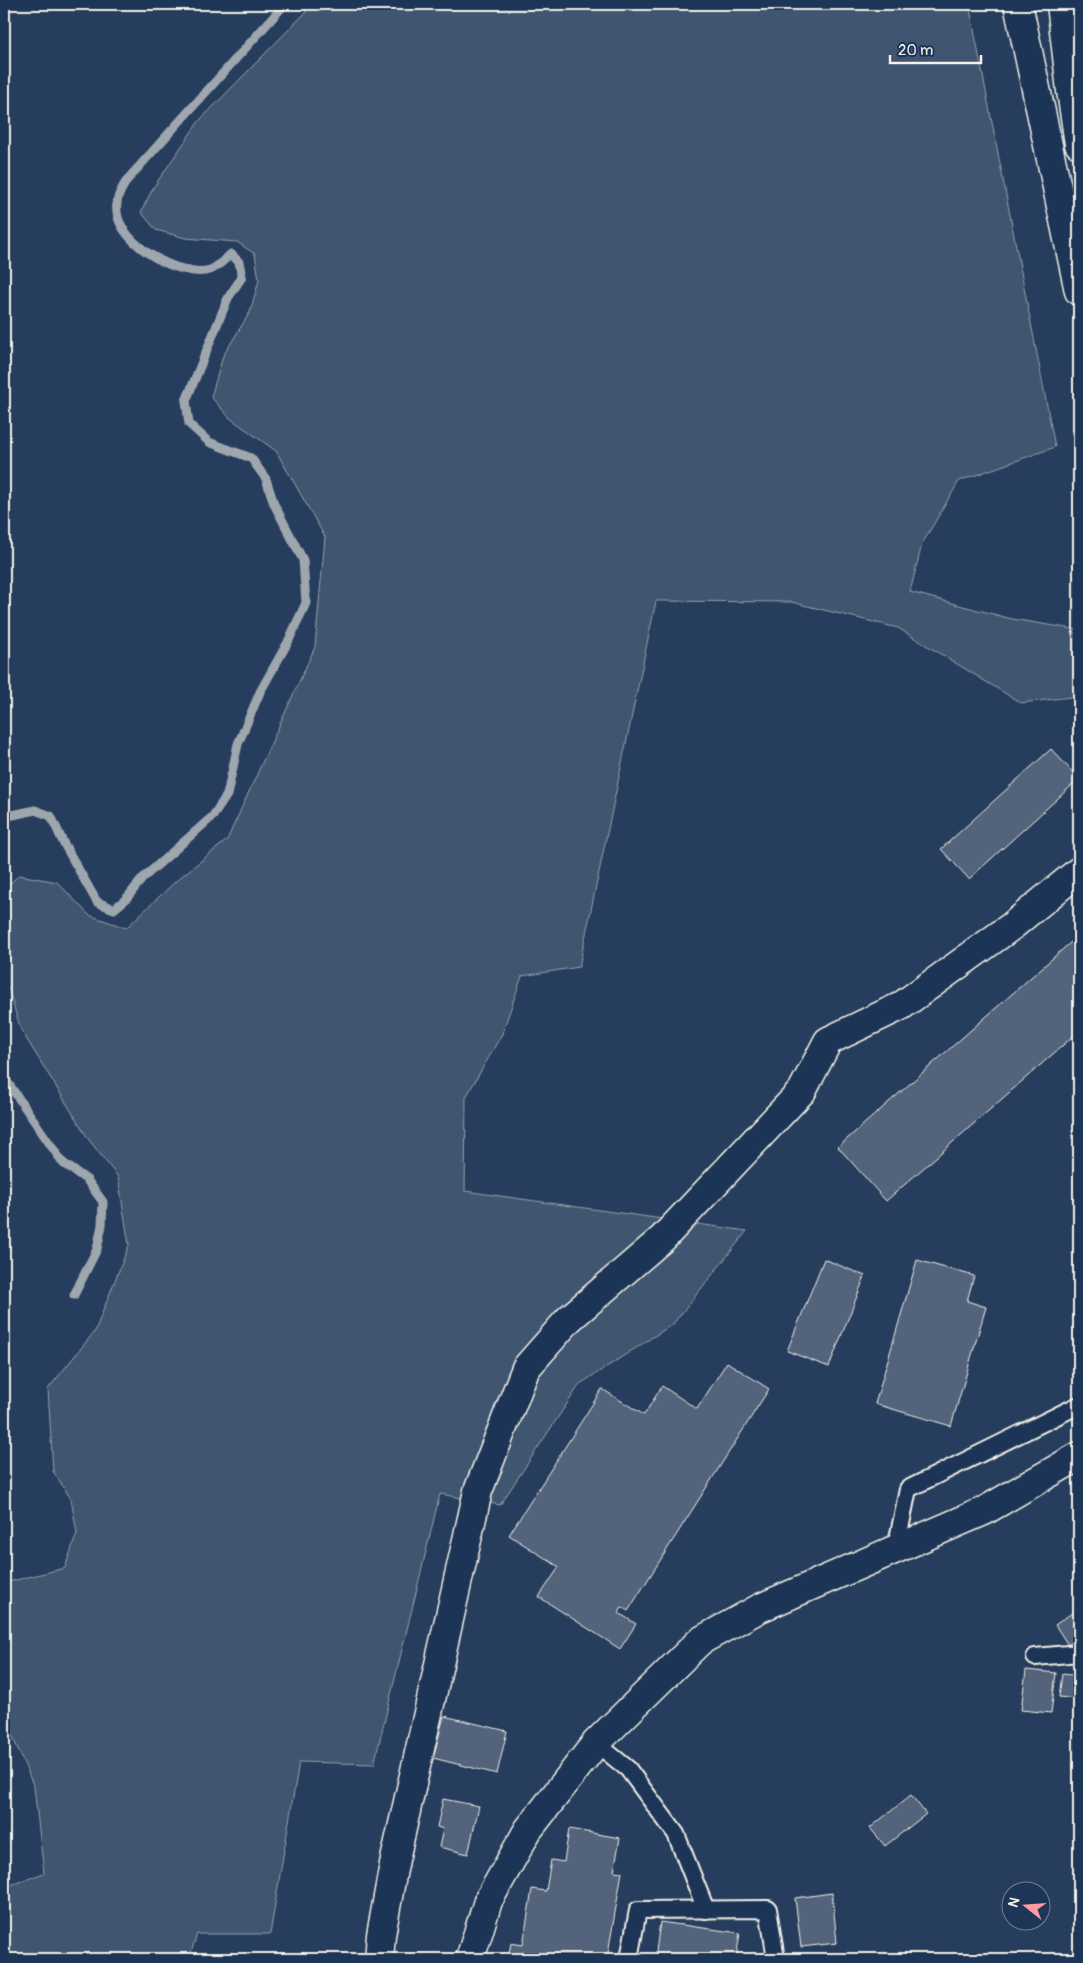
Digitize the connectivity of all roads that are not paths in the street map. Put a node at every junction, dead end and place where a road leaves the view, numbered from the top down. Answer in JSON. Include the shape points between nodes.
{"nodes":[{"id":1,"x":1018,"y":4,"type":"edge"},
{"id":2,"x":1061,"y":4,"type":"edge"},
{"id":3,"x":1079,"y":144,"type":"edge"},
{"id":4,"x":1079,"y":291,"type":"edge"},
{"id":5,"x":1079,"y":871,"type":"edge"},
{"id":6,"x":1079,"y":1405,"type":"edge"},
{"id":7,"x":1079,"y":1456,"type":"edge"},
{"id":8,"x":896,"y":1549,"type":"junction"},
{"id":9,"x":1079,"y":1653,"type":"edge"},
{"id":10,"x":1036,"y":1657,"type":"dead end"},
{"id":11,"x":596,"y":1743,"type":"junction"},
{"id":12,"x":706,"y":1910,"type":"junction"},
{"id":13,"x":379,"y":1959,"type":"edge"},
{"id":14,"x":470,"y":1959,"type":"edge"},
{"id":15,"x":629,"y":1959,"type":"edge"},
{"id":16,"x":776,"y":1959,"type":"edge"}],
"edges":[{"from":1,"to":4,"type":"main road"},
{"from":2,"to":3,"type":"main road"},
{"from":5,"to":13,"type":"main road","via":[[1012,926],[901,1006],[828,1041],[802,1091],[663,1238],[569,1319],[526,1368],[478,1491],[394,1864]]},
{"from":6,"to":8,"type":"lane","via":[[908,1488]]},
{"from":7,"to":8,"type":"main road","via":[[984,1511]]},
{"from":8,"to":11,"type":"main road","via":[[760,1608],[700,1641]]},
{"from":9,"to":10,"type":"lane"},
{"from":11,"to":12,"type":"lane","via":[[628,1769],[676,1834]]},
{"from":11,"to":14,"type":"main road","via":[[528,1830],[488,1901]]},
{"from":12,"to":15,"type":"lane","via":[[638,1910]]},
{"from":12,"to":16,"type":"lane","via":[[768,1909]]}]}
